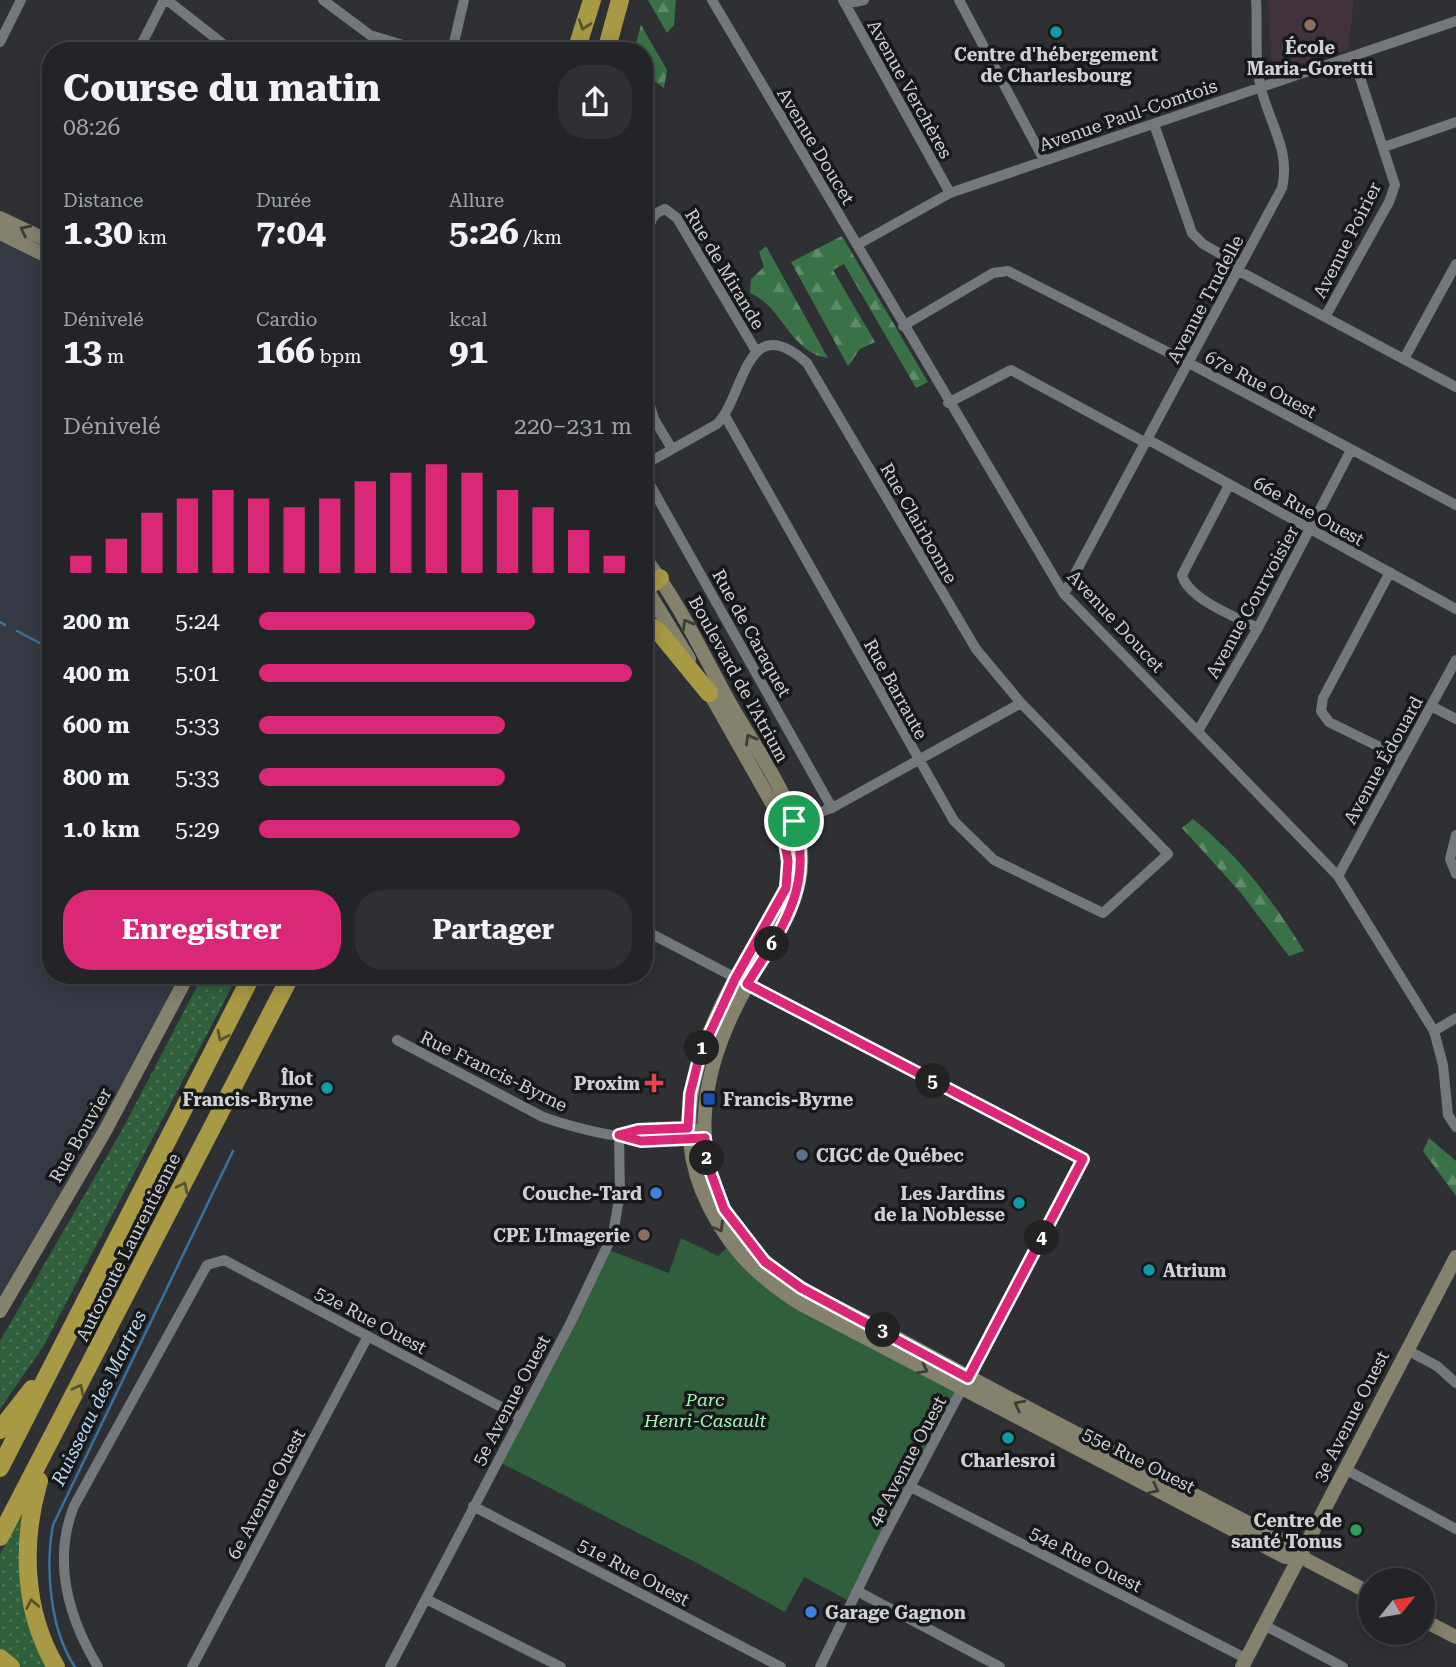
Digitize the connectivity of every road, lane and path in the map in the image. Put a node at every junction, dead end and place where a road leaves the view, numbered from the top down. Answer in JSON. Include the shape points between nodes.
{"nodes":[{"id":1,"x":22,"y":0,"type":"edge"},
{"id":2,"x":166,"y":0,"type":"edge"},
{"id":3,"x":323,"y":0,"type":"edge"},
{"id":4,"x":464,"y":0,"type":"edge"},
{"id":5,"x":592,"y":0,"type":"edge"},
{"id":6,"x":620,"y":0,"type":"edge"},
{"id":7,"x":712,"y":0,"type":"edge"},
{"id":8,"x":864,"y":0,"type":"edge"},
{"id":9,"x":959,"y":0,"type":"edge"},
{"id":10,"x":1256,"y":0,"type":"edge"},
{"id":11,"x":844,"y":2,"type":"edge"},
{"id":12,"x":1456,"y":21,"type":"edge"},
{"id":13,"x":0,"y":42,"type":"edge"},
{"id":14,"x":143,"y":42,"type":"edge"},
{"id":15,"x":220,"y":42,"type":"edge"},
{"id":16,"x":393,"y":42,"type":"edge"},
{"id":17,"x":454,"y":42,"type":"edge"},
{"id":18,"x":579,"y":42,"type":"edge"},
{"id":19,"x":608,"y":42,"type":"edge"},
{"id":20,"x":1353,"y":57,"type":"junction"},
{"id":21,"x":1260,"y":87,"type":"junction"},
{"id":22,"x":1456,"y":122,"type":"edge"},
{"id":23,"x":1154,"y":124,"type":"junction"},
{"id":24,"x":1384,"y":147,"type":"junction"},
{"id":25,"x":1044,"y":160,"type":"junction"},
{"id":26,"x":950,"y":193,"type":"junction"},
{"id":27,"x":653,"y":215,"type":"edge"},
{"id":28,"x":0,"y":218,"type":"edge"},
{"id":29,"x":0,"y":233,"type":"edge"},
{"id":30,"x":42,"y":238,"type":"edge"},
{"id":31,"x":857,"y":245,"type":"junction"},
{"id":32,"x":42,"y":254,"type":"edge"},
{"id":33,"x":1456,"y":264,"type":"edge"},
{"id":34,"x":1239,"y":268,"type":"junction"},
{"id":35,"x":1325,"y":317,"type":"junction"},
{"id":36,"x":902,"y":326,"type":"junction"},
{"id":37,"x":756,"y":351,"type":"junction"},
{"id":38,"x":1404,"y":359,"type":"junction"},
{"id":39,"x":1189,"y":363,"type":"junction"},
{"id":40,"x":1456,"y":387,"type":"edge"},
{"id":41,"x":948,"y":403,"type":"junction"},
{"id":42,"x":725,"y":415,"type":"junction"},
{"id":43,"x":653,"y":416,"type":"edge"},
{"id":44,"x":1147,"y":441,"type":"junction"},
{"id":45,"x":672,"y":449,"type":"junction"},
{"id":46,"x":1351,"y":450,"type":"junction"},
{"id":47,"x":653,"y":460,"type":"edge"},
{"id":48,"x":1229,"y":485,"type":"junction"},
{"id":49,"x":653,"y":490,"type":"edge"},
{"id":50,"x":1456,"y":505,"type":"edge"},
{"id":51,"x":1309,"y":530,"type":"junction"},
{"id":52,"x":1390,"y":572,"type":"junction"},
{"id":53,"x":653,"y":586,"type":"edge"},
{"id":54,"x":653,"y":587,"type":"edge"},
{"id":55,"x":1064,"y":594,"type":"junction"},
{"id":56,"x":1456,"y":609,"type":"edge"},
{"id":57,"x":653,"y":628,"type":"edge"},
{"id":58,"x":1258,"y":628,"type":"junction"},
{"id":59,"x":1456,"y":660,"type":"edge"},
{"id":60,"x":709,"y":693,"type":"junction"},
{"id":61,"x":1021,"y":703,"type":"junction"},
{"id":62,"x":1431,"y":706,"type":"junction"},
{"id":63,"x":1456,"y":719,"type":"edge"},
{"id":64,"x":1198,"y":731,"type":"junction"},
{"id":65,"x":1402,"y":758,"type":"junction"},
{"id":66,"x":918,"y":762,"type":"junction"},
{"id":67,"x":832,"y":808,"type":"junction"},
{"id":68,"x":788,"y":823,"type":"junction"},
{"id":69,"x":1456,"y":835,"type":"edge"},
{"id":70,"x":1456,"y":874,"type":"edge"},
{"id":71,"x":1338,"y":876,"type":"junction"},
{"id":72,"x":1102,"y":914,"type":"joint"},
{"id":73,"x":653,"y":935,"type":"edge"},
{"id":74,"x":741,"y":982,"type":"junction"},
{"id":75,"x":183,"y":984,"type":"edge"},
{"id":76,"x":247,"y":984,"type":"edge"},
{"id":77,"x":286,"y":984,"type":"edge"},
{"id":78,"x":1456,"y":1018,"type":"edge"},
{"id":79,"x":1434,"y":1031,"type":"junction"},
{"id":80,"x":397,"y":1040,"type":"dead end"},
{"id":81,"x":1456,"y":1127,"type":"edge"},
{"id":82,"x":696,"y":1134,"type":"junction"},
{"id":83,"x":619,"y":1135,"type":"junction"},
{"id":84,"x":1456,"y":1257,"type":"edge"},
{"id":85,"x":0,"y":1311,"type":"edge"},
{"id":86,"x":368,"y":1336,"type":"junction"},
{"id":87,"x":1407,"y":1350,"type":"junction"},
{"id":88,"x":58,"y":1356,"type":"junction"},
{"id":89,"x":1456,"y":1383,"type":"edge"},
{"id":90,"x":965,"y":1384,"type":"junction"},
{"id":91,"x":520,"y":1417,"type":"junction"},
{"id":92,"x":0,"y":1430,"type":"edge"},
{"id":93,"x":47,"y":1450,"type":"junction"},
{"id":94,"x":0,"y":1468,"type":"edge"},
{"id":95,"x":1345,"y":1469,"type":"junction"},
{"id":96,"x":911,"y":1487,"type":"junction"},
{"id":97,"x":473,"y":1506,"type":"junction"},
{"id":98,"x":1456,"y":1529,"type":"edge"},
{"id":99,"x":0,"y":1537,"type":"edge"},
{"id":100,"x":1299,"y":1556,"type":"junction"},
{"id":101,"x":1358,"y":1587,"type":"edge"},
{"id":102,"x":857,"y":1591,"type":"junction"},
{"id":103,"x":426,"y":1599,"type":"junction"},
{"id":104,"x":1264,"y":1625,"type":"junction"},
{"id":105,"x":1435,"y":1626,"type":"edge"},
{"id":106,"x":1456,"y":1637,"type":"edge"},
{"id":107,"x":0,"y":1658,"type":"edge"},
{"id":108,"x":1245,"y":1663,"type":"edge"},
{"id":109,"x":11,"y":1667,"type":"edge"},
{"id":110,"x":56,"y":1667,"type":"edge"},
{"id":111,"x":99,"y":1667,"type":"edge"},
{"id":112,"x":192,"y":1667,"type":"edge"},
{"id":113,"x":390,"y":1667,"type":"edge"},
{"id":114,"x":561,"y":1667,"type":"edge"},
{"id":115,"x":781,"y":1667,"type":"edge"},
{"id":116,"x":820,"y":1667,"type":"edge"},
{"id":117,"x":1000,"y":1667,"type":"edge"},
{"id":118,"x":1343,"y":1667,"type":"edge"}],
"edges":[{"from":1,"to":13,"type":"street"},
{"from":2,"to":14,"type":"street"},
{"from":2,"to":15,"type":"street"},
{"from":3,"to":16,"type":"street","via":[[370,35]]},
{"from":4,"to":17,"type":"street"},
{"from":5,"to":18,"type":"highway","one_way":true},
{"from":6,"to":19,"type":"highway"},
{"from":7,"to":31,"type":"street","name":"Avenue Doucet"},
{"from":8,"to":11,"type":"street"},
{"from":9,"to":25,"type":"street"},
{"from":10,"to":21,"type":"street","name":"Avenue Trudelle"},
{"from":11,"to":26,"type":"street","name":"Avenue Verchères"},
{"from":12,"to":20,"type":"street","name":"Avenue Paul-Comtois"},
{"from":20,"to":21,"type":"street","name":"Avenue Paul-Comtois"},
{"from":20,"to":24,"type":"street","name":"Avenue Poirier"},
{"from":21,"to":23,"type":"street","name":"Avenue Paul-Comtois"},
{"from":21,"to":34,"type":"street","name":"Avenue Trudelle","via":[[1283,148],[1286,171],[1275,202]]},
{"from":22,"to":24,"type":"street"},
{"from":23,"to":25,"type":"street","name":"Avenue Paul-Comtois"},
{"from":23,"to":34,"type":"street","via":[[1192,233]]},
{"from":24,"to":35,"type":"street","name":"Avenue Poirier","via":[[1394,177],[1393,193]]},
{"from":25,"to":26,"type":"street","name":"Avenue Paul-Comtois"},
{"from":26,"to":31,"type":"street","name":"Avenue Paul-Comtois"},
{"from":27,"to":37,"type":"street","name":"Rue de Mirande","via":[[665,209],[677,218]]},
{"from":30,"to":28,"type":"street","one_way":true},
{"from":29,"to":32,"type":"street"},
{"from":31,"to":36,"type":"street","name":"Avenue Doucet"},
{"from":33,"to":38,"type":"street"},
{"from":34,"to":35,"type":"street"},
{"from":34,"to":39,"type":"street","name":"Avenue Trudelle"},
{"from":35,"to":38,"type":"street"},
{"from":36,"to":39,"type":"street","name":"67e Rue Ouest","via":[[993,274],[1008,271]]},
{"from":36,"to":41,"type":"street","name":"Avenue Doucet"},
{"from":37,"to":42,"type":"street"},
{"from":37,"to":61,"type":"street","name":"Rue Clairbonne","via":[[781,347],[807,363],[959,624]]},
{"from":38,"to":40,"type":"street"},
{"from":39,"to":44,"type":"street","name":"Avenue Trudelle"},
{"from":39,"to":46,"type":"street","name":"67e Rue Ouest"},
{"from":41,"to":44,"type":"street","name":"66e Rue Ouest","via":[[1011,370]]},
{"from":41,"to":55,"type":"street","name":"Avenue Doucet"},
{"from":42,"to":45,"type":"street"},
{"from":42,"to":66,"type":"street","name":"Rue Barraute"},
{"from":43,"to":45,"type":"street","name":"Rue de Mirande"},
{"from":44,"to":48,"type":"street","name":"66e Rue Ouest"},
{"from":44,"to":55,"type":"street","name":"Avenue Trudelle"},
{"from":45,"to":47,"type":"street"},
{"from":46,"to":50,"type":"street","name":"67e Rue Ouest"},
{"from":46,"to":51,"type":"street","name":"Avenue Courvoisier"},
{"from":48,"to":51,"type":"street","name":"66e Rue Ouest"},
{"from":48,"to":58,"type":"street","via":[[1182,575],[1195,595]]},
{"from":49,"to":67,"type":"street","name":"Rue de Caraquet"},
{"from":51,"to":52,"type":"street","name":"66e Rue Ouest"},
{"from":51,"to":58,"type":"street","name":"Avenue Courvoisier"},
{"from":52,"to":56,"type":"street","name":"66e Rue Ouest"},
{"from":52,"to":65,"type":"street","via":[[1323,698],[1321,711],[1329,722]]},
{"from":68,"to":53,"type":"street","name":"Boulevard de l'Atrium","one_way":true},
{"from":54,"to":60,"type":"street","name":"Boulevard de l'Atrium"},
{"from":55,"to":64,"type":"street","name":"Avenue Doucet"},
{"from":57,"to":60,"type":"highway"},
{"from":58,"to":64,"type":"street","name":"Avenue Courvoisier"},
{"from":59,"to":62,"type":"street","name":"Avenue Édouard"},
{"from":60,"to":68,"type":"street","name":"Boulevard de l'Atrium"},
{"from":61,"to":66,"type":"street"},
{"from":61,"to":72,"type":"street","name":"Rue Clairbonne","via":[[1168,854]]},
{"from":62,"to":63,"type":"street"},
{"from":62,"to":65,"type":"street","name":"Avenue Édouard"},
{"from":64,"to":71,"type":"street","name":"Avenue Doucet"},
{"from":65,"to":71,"type":"street","name":"Avenue Édouard"},
{"from":66,"to":67,"type":"street"},
{"from":66,"to":72,"type":"street","name":"Rue Barraute","via":[[954,821],[994,860]]},
{"from":67,"to":68,"type":"street"},
{"from":68,"to":74,"type":"street","name":"Boulevard de l'Atrium","via":[[786,888]]},
{"from":69,"to":70,"type":"street","via":[[1450,859]]},
{"from":71,"to":79,"type":"street","name":"Avenue Doucet"},
{"from":73,"to":74,"type":"street"},
{"from":74,"to":82,"type":"street","name":"Boulevard de l'Atrium","via":[[713,1056]]},
{"from":74,"to":90,"type":"street","name":"4e Avenue Ouest","via":[[1083,1159]]},
{"from":75,"to":85,"type":"street","name":"Rue Bouvier","via":[[105,1131]]},
{"from":76,"to":88,"type":"highway","name":"Autoroute Laurentienne","one_way":true},
{"from":93,"to":77,"type":"highway","name":"Autoroute Laurentienne","one_way":true},
{"from":78,"to":79,"type":"street"},
{"from":79,"to":81,"type":"street","name":"Avenue Doucet","via":[[1448,1115]]},
{"from":80,"to":83,"type":"street","name":"Rue Francis-Byrne","via":[[543,1117]]},
{"from":82,"to":83,"type":"street","name":"Rue Francis-Byrne","via":[[641,1141]]},
{"from":82,"to":90,"type":"street","name":"Boulevard de l'Atrium","via":[[724,1209],[765,1262]]},
{"from":83,"to":91,"type":"street","name":"5e Avenue Ouest","via":[[620,1194],[613,1234]]},
{"from":84,"to":87,"type":"street","name":"3e Avenue Ouest"},
{"from":86,"to":91,"type":"street","name":"52e Rue Ouest"},
{"from":86,"to":111,"type":"street","name":"52e Rue Ouest","via":[[224,1260],[206,1265],[65,1530],[66,1591],[75,1622]]},
{"from":86,"to":112,"type":"street","name":"6e Avenue Ouest"},
{"from":87,"to":89,"type":"street"},
{"from":87,"to":95,"type":"street","name":"3e Avenue Ouest"},
{"from":88,"to":92,"type":"highway"},
{"from":88,"to":94,"type":"highway","name":"Autoroute Laurentienne"},
{"from":90,"to":96,"type":"street","name":"4e Avenue Ouest"},
{"from":90,"to":100,"type":"street","name":"55e Rue Ouest","via":[[1286,1557]]},
{"from":91,"to":97,"type":"street","name":"5e Avenue Ouest"},
{"from":93,"to":99,"type":"highway","name":"Autoroute Laurentienne"},
{"from":110,"to":93,"type":"highway","one_way":true,"via":[[37,1628],[27,1571],[34,1499]]},
{"from":95,"to":98,"type":"street"},
{"from":95,"to":100,"type":"street","name":"3e Avenue Ouest"},
{"from":96,"to":102,"type":"street","name":"4e Avenue Ouest"},
{"from":96,"to":108,"type":"street","name":"54e Rue Ouest"},
{"from":97,"to":103,"type":"street","name":"5e Avenue Ouest"},
{"from":97,"to":115,"type":"street","name":"51e Rue Ouest"},
{"from":100,"to":101,"type":"street","name":"55e Rue Ouest"},
{"from":100,"to":104,"type":"street","name":"3e Avenue Ouest"},
{"from":102,"to":116,"type":"street","name":"4e Avenue Ouest"},
{"from":102,"to":117,"type":"street"},
{"from":103,"to":113,"type":"street","name":"5e Avenue Ouest"},
{"from":103,"to":114,"type":"street"},
{"from":104,"to":108,"type":"street","name":"3e Avenue Ouest"},
{"from":104,"to":118,"type":"street"},
{"from":105,"to":106,"type":"street"},
{"from":107,"to":109,"type":"highway"}]}
